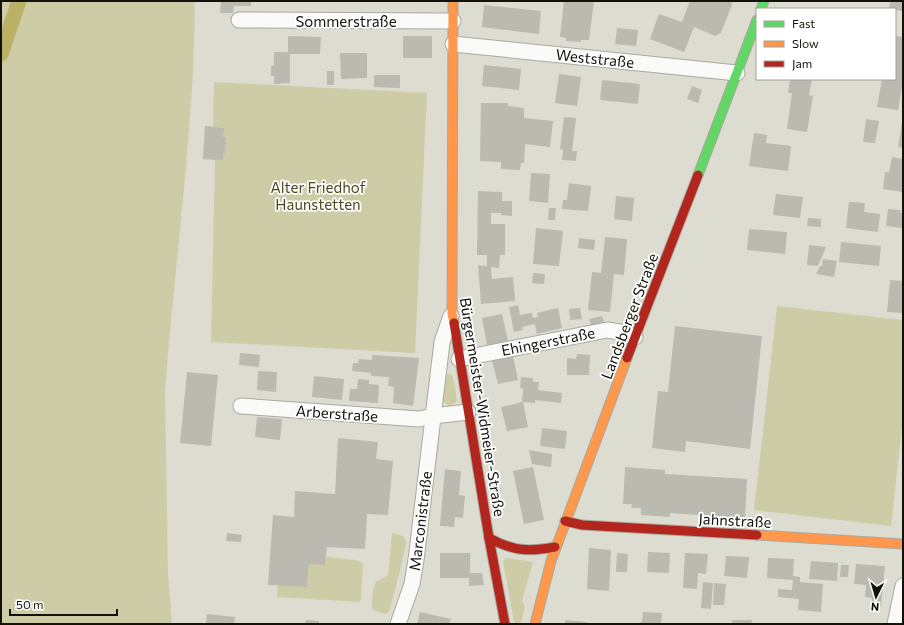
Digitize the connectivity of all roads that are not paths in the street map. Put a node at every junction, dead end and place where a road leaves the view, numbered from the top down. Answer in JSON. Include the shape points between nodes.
{"nodes":[{"id":1,"x":453,"y":1,"type":"edge"},
{"id":2,"x":239,"y":20,"type":"dead end"},
{"id":3,"x":453,"y":21,"type":"junction"},
{"id":4,"x":756,"y":23,"type":"edge"},
{"id":5,"x":453,"y":44,"type":"junction"},
{"id":6,"x":737,"y":73,"type":"junction"},
{"id":7,"x":452,"y":313,"type":"junction"},
{"id":8,"x":635,"y":337,"type":"junction"},
{"id":9,"x":459,"y":359,"type":"junction"},
{"id":10,"x":241,"y":406,"type":"dead end"},
{"id":11,"x":468,"y":412,"type":"junction"},
{"id":12,"x":433,"y":416,"type":"junction"},
{"id":13,"x":565,"y":521,"type":"junction"},
{"id":14,"x":489,"y":538,"type":"junction"},
{"id":15,"x":903,"y":544,"type":"edge"},
{"id":16,"x":555,"y":547,"type":"junction"},
{"id":17,"x":903,"y":586,"type":"edge"},
{"id":18,"x":398,"y":624,"type":"edge"},
{"id":19,"x":505,"y":624,"type":"edge"},
{"id":20,"x":535,"y":624,"type":"edge"},
{"id":21,"x":895,"y":624,"type":"edge"}],
"edges":[{"from":1,"to":3,"type":"street","name":"Bürgermeister-Widmeier-Straße"},
{"from":2,"to":3,"type":"street","name":"Sommerstraße"},
{"from":3,"to":5,"type":"street","name":"Bürgermeister-Widmeier-Straße"},
{"from":4,"to":6,"type":"street","name":"Landsberger Straße"},
{"from":5,"to":6,"type":"street","name":"Weststraße"},
{"from":5,"to":7,"type":"street","name":"Bürgermeister-Widmeier-Straße"},
{"from":6,"to":8,"type":"street","name":"Landsberger Straße"},
{"from":7,"to":9,"type":"street","name":"Bürgermeister-Widmeier-Straße"},
{"from":7,"to":12,"type":"street","name":"Marconistraße","via":[[442,342]]},
{"from":8,"to":9,"type":"street","name":"Ehingerstraße","via":[[606,330]]},
{"from":8,"to":13,"type":"street","name":"Landsberger Straße"},
{"from":9,"to":11,"type":"street","name":"Bürgermeister-Widmeier-Straße"},
{"from":10,"to":12,"type":"street","name":"Arberstraße","via":[[419,419]]},
{"from":11,"to":12,"type":"street"},
{"from":11,"to":14,"type":"street","name":"Bürgermeister-Widmeier-Straße"},
{"from":12,"to":18,"type":"street","name":"Marconistraße","via":[[412,584]]},
{"from":13,"to":15,"type":"street","name":"Jahnstraße","via":[[582,525]]},
{"from":13,"to":16,"type":"street","name":"Landsberger Straße"},
{"from":14,"to":16,"type":"street","via":[[502,546],[520,551]]},
{"from":14,"to":19,"type":"street","name":"Bürgermeister-Widmeier-Straße"},
{"from":16,"to":20,"type":"street","name":"Landsberger Straße"},
{"from":17,"to":21,"type":"street"}]}
